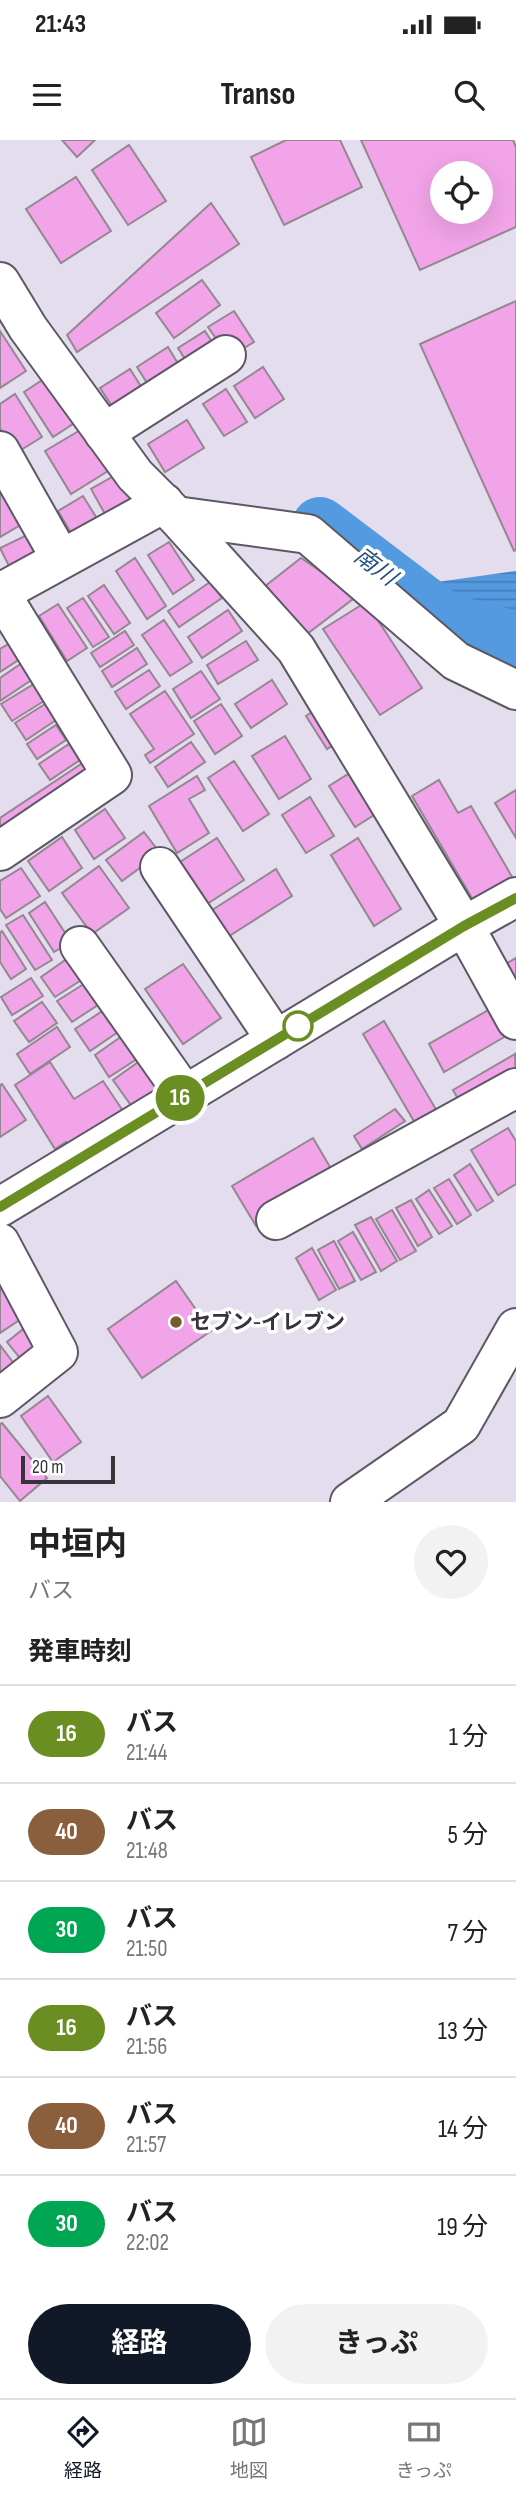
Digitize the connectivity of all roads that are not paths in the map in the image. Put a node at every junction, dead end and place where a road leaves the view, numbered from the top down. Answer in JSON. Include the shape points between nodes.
{"nodes":[{"id":1,"x":0,"y":282,"type":"edge"},
{"id":2,"x":226,"y":355,"type":"dead end"},
{"id":3,"x":104,"y":433,"type":"junction"},
{"id":4,"x":0,"y":451,"type":"edge"},
{"id":5,"x":169,"y":510,"type":"junction"},
{"id":6,"x":61,"y":559,"type":"junction"},
{"id":7,"x":0,"y":593,"type":"edge"},
{"id":8,"x":516,"y":690,"type":"edge"},
{"id":9,"x":0,"y":850,"type":"edge"},
{"id":10,"x":160,"y":867,"type":"dead end"},
{"id":11,"x":516,"y":897,"type":"edge"},
{"id":12,"x":464,"y":926,"type":"junction"},
{"id":13,"x":79,"y":946,"type":"dead end"},
{"id":14,"x":514,"y":1010,"type":"edge"},
{"id":15,"x":276,"y":1040,"type":"junction"},
{"id":16,"x":516,"y":1088,"type":"edge"},
{"id":17,"x":185,"y":1095,"type":"junction"},
{"id":18,"x":0,"y":1207,"type":"edge"},
{"id":19,"x":276,"y":1220,"type":"dead end"},
{"id":20,"x":0,"y":1243,"type":"edge"},
{"id":21,"x":516,"y":1328,"type":"edge"},
{"id":22,"x":516,"y":1383,"type":"edge"},
{"id":23,"x":0,"y":1398,"type":"edge"},
{"id":24,"x":461,"y":1425,"type":"junction"},
{"id":25,"x":350,"y":1502,"type":"edge"}],
"edges":[{"from":1,"to":3,"type":"main road"},
{"from":2,"to":3,"type":"main road"},
{"from":3,"to":5,"type":"main road"},
{"from":4,"to":6,"type":"main road"},
{"from":5,"to":6,"type":"main road"},
{"from":5,"to":8,"type":"main road","via":[[307,534],[456,661]]},
{"from":5,"to":12,"type":"main road","via":[[296,649]]},
{"from":6,"to":7,"type":"main road"},
{"from":7,"to":9,"type":"main road","via":[[112,775]]},
{"from":10,"to":15,"type":"main road"},
{"from":11,"to":12,"type":"main road"},
{"from":12,"to":14,"type":"main road"},
{"from":12,"to":15,"type":"main road"},
{"from":13,"to":17,"type":"main road"},
{"from":15,"to":17,"type":"main road"},
{"from":16,"to":19,"type":"main road"},
{"from":17,"to":18,"type":"main road"},
{"from":20,"to":23,"type":"main road","via":[[58,1352]]},
{"from":21,"to":24,"type":"main road"},
{"from":22,"to":24,"type":"main road"},
{"from":24,"to":25,"type":"main road"}]}
